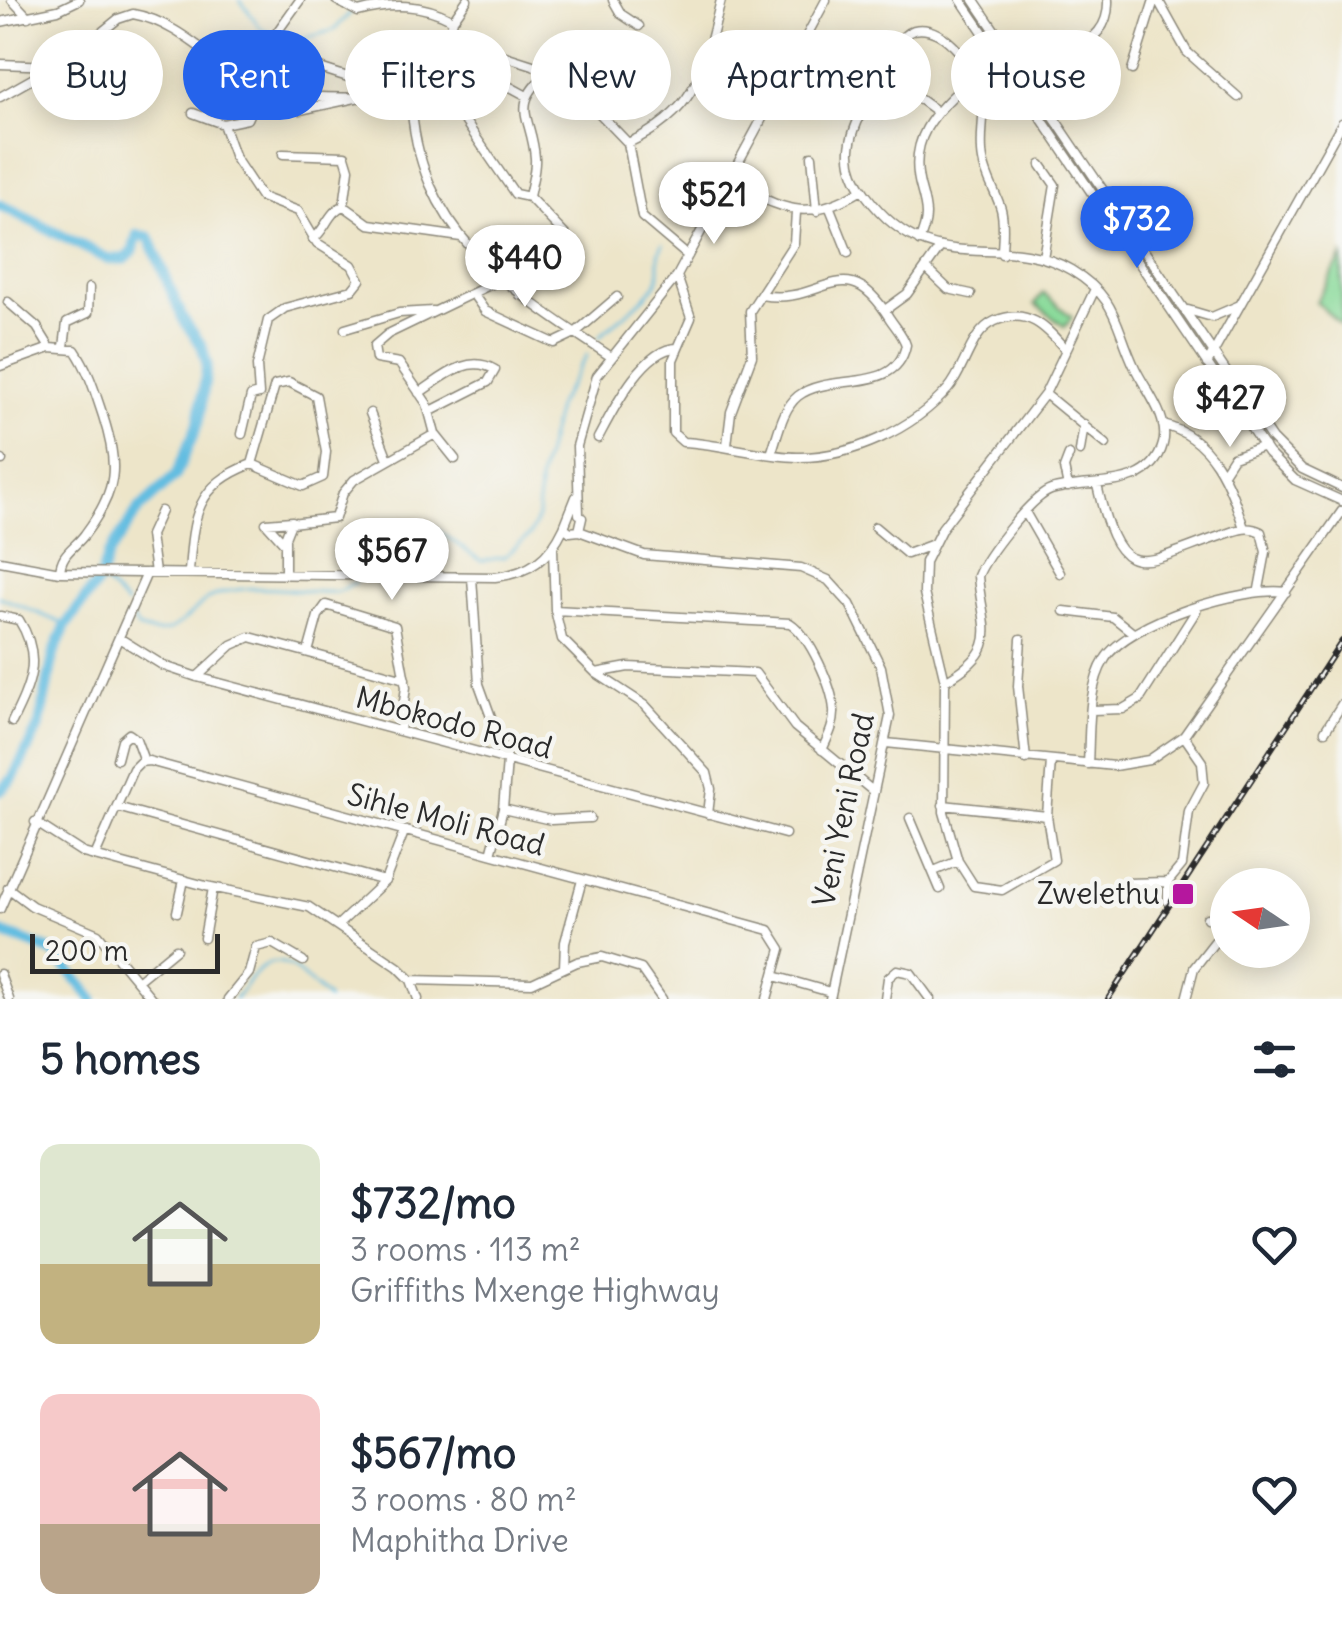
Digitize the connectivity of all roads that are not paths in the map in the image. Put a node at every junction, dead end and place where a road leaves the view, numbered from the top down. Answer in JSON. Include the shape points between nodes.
{"nodes":[{"id":1,"x":12,"y":0,"type":"edge"},
{"id":2,"x":79,"y":0,"type":"edge"},
{"id":3,"x":300,"y":0,"type":"edge"},
{"id":4,"x":336,"y":0,"type":"edge"},
{"id":5,"x":466,"y":0,"type":"edge"},
{"id":6,"x":613,"y":0,"type":"edge"},
{"id":7,"x":720,"y":0,"type":"edge"},
{"id":8,"x":826,"y":0,"type":"edge"},
{"id":9,"x":961,"y":0,"type":"edge"},
{"id":10,"x":974,"y":0,"type":"edge"},
{"id":11,"x":1108,"y":0,"type":"edge"},
{"id":12,"x":1156,"y":0,"type":"edge"},
{"id":13,"x":28,"y":17,"type":"junction"},
{"id":14,"x":454,"y":20,"type":"junction"},
{"id":15,"x":0,"y":22,"type":"edge"},
{"id":16,"x":639,"y":26,"type":"dead end"},
{"id":17,"x":103,"y":30,"type":"edge"},
{"id":18,"x":451,"y":30,"type":"edge"},
{"id":19,"x":1098,"y":30,"type":"edge"},
{"id":20,"x":183,"y":37,"type":"edge"},
{"id":21,"x":0,"y":64,"type":"edge"},
{"id":22,"x":30,"y":65,"type":"edge"},
{"id":23,"x":1132,"y":70,"type":"dead end"},
{"id":24,"x":345,"y":76,"type":"edge"},
{"id":25,"x":30,"y":79,"type":"edge"},
{"id":26,"x":511,"y":87,"type":"edge"},
{"id":27,"x":531,"y":92,"type":"edge"},
{"id":28,"x":527,"y":96,"type":"junction"},
{"id":29,"x":0,"y":97,"type":"edge"},
{"id":30,"x":1238,"y":97,"type":"dead end"},
{"id":31,"x":951,"y":98,"type":"edge"},
{"id":32,"x":931,"y":107,"type":"edge"},
{"id":33,"x":936,"y":111,"type":"junction"},
{"id":34,"x":212,"y":120,"type":"edge"},
{"id":35,"x":237,"y":120,"type":"edge"},
{"id":36,"x":413,"y":120,"type":"edge"},
{"id":37,"x":464,"y":120,"type":"edge"},
{"id":38,"x":605,"y":120,"type":"edge"},
{"id":39,"x":860,"y":120,"type":"edge"},
{"id":40,"x":983,"y":120,"type":"edge"},
{"id":41,"x":1342,"y":122,"type":"edge"},
{"id":42,"x":223,"y":124,"type":"junction"},
{"id":43,"x":628,"y":143,"type":"junction"},
{"id":44,"x":282,"y":154,"type":"dead end"},
{"id":45,"x":812,"y":156,"type":"dead end"},
{"id":46,"x":1041,"y":164,"type":"dead end"},
{"id":47,"x":728,"y":182,"type":"junction"},
{"id":48,"x":862,"y":190,"type":"junction"},
{"id":49,"x":529,"y":198,"type":"junction"},
{"id":50,"x":344,"y":206,"type":"junction"},
{"id":51,"x":830,"y":208,"type":"junction"},
{"id":52,"x":817,"y":211,"type":"junction"},
{"id":53,"x":796,"y":212,"type":"junction"},
{"id":54,"x":461,"y":237,"type":"junction"},
{"id":55,"x":314,"y":239,"type":"junction"},
{"id":56,"x":919,"y":241,"type":"junction"},
{"id":57,"x":939,"y":249,"type":"junction"},
{"id":58,"x":848,"y":253,"type":"dead end"},
{"id":59,"x":1002,"y":254,"type":"junction"},
{"id":60,"x":688,"y":256,"type":"junction"},
{"id":61,"x":1043,"y":258,"type":"junction"},
{"id":62,"x":927,"y":269,"type":"junction"},
{"id":63,"x":678,"y":276,"type":"junction"},
{"id":64,"x":502,"y":279,"type":"junction"},
{"id":65,"x":89,"y":288,"type":"dead end"},
{"id":66,"x":1095,"y":289,"type":"junction"},
{"id":67,"x":473,"y":294,"type":"junction"},
{"id":68,"x":761,"y":294,"type":"junction"},
{"id":69,"x":971,"y":294,"type":"dead end"},
{"id":70,"x":520,"y":296,"type":"junction"},
{"id":71,"x":616,"y":297,"type":"dead end"},
{"id":72,"x":8,"y":302,"type":"dead end"},
{"id":73,"x":1241,"y":305,"type":"junction"},
{"id":74,"x":1184,"y":308,"type":"junction"},
{"id":75,"x":886,"y":310,"type":"junction"},
{"id":76,"x":434,"y":312,"type":"junction"},
{"id":77,"x":344,"y":329,"type":"dead end"},
{"id":78,"x":575,"y":333,"type":"junction"},
{"id":79,"x":64,"y":347,"type":"junction"},
{"id":80,"x":50,"y":348,"type":"junction"},
{"id":81,"x":676,"y":348,"type":"junction"},
{"id":82,"x":1066,"y":350,"type":"junction"},
{"id":83,"x":1214,"y":352,"type":"junction"},
{"id":84,"x":610,"y":356,"type":"junction"},
{"id":85,"x":1207,"y":364,"type":"junction"},
{"id":86,"x":0,"y":366,"type":"edge"},
{"id":87,"x":419,"y":393,"type":"junction"},
{"id":88,"x":1045,"y":394,"type":"junction"},
{"id":89,"x":429,"y":412,"type":"junction"},
{"id":90,"x":370,"y":413,"type":"dead end"},
{"id":91,"x":1084,"y":424,"type":"junction"},
{"id":92,"x":1163,"y":425,"type":"junction"},
{"id":93,"x":242,"y":434,"type":"dead end"},
{"id":94,"x":435,"y":434,"type":"junction"},
{"id":95,"x":598,"y":438,"type":"dead end"},
{"id":96,"x":727,"y":444,"type":"junction"},
{"id":97,"x":1106,"y":444,"type":"dead end"},
{"id":98,"x":1264,"y":446,"type":"junction"},
{"id":99,"x":1080,"y":452,"type":"dead end"},
{"id":100,"x":771,"y":454,"type":"junction"},
{"id":101,"x":1070,"y":456,"type":"dead end"},
{"id":102,"x":388,"y":458,"type":"junction"},
{"id":103,"x":455,"y":459,"type":"dead end"},
{"id":104,"x":252,"y":464,"type":"junction"},
{"id":105,"x":1224,"y":473,"type":"junction"},
{"id":106,"x":1097,"y":485,"type":"junction"},
{"id":107,"x":1068,"y":487,"type":"junction"},
{"id":108,"x":1342,"y":488,"type":"edge"},
{"id":109,"x":1324,"y":495,"type":"junction"},
{"id":110,"x":1342,"y":501,"type":"edge"},
{"id":111,"x":161,"y":511,"type":"dead end"},
{"id":112,"x":1342,"y":511,"type":"edge"},
{"id":113,"x":1024,"y":512,"type":"junction"},
{"id":114,"x":577,"y":515,"type":"junction"},
{"id":115,"x":294,"y":521,"type":"junction"},
{"id":116,"x":875,"y":527,"type":"dead end"},
{"id":117,"x":1244,"y":528,"type":"junction"},
{"id":118,"x":571,"y":530,"type":"junction"},
{"id":119,"x":1329,"y":531,"type":"junction"},
{"id":120,"x":602,"y":536,"type":"junction"},
{"id":121,"x":285,"y":544,"type":"junction"},
{"id":122,"x":555,"y":545,"type":"junction"},
{"id":123,"x":931,"y":546,"type":"junction"},
{"id":124,"x":3,"y":562,"type":"edge"},
{"id":125,"x":60,"y":572,"type":"junction"},
{"id":126,"x":188,"y":572,"type":"junction"},
{"id":127,"x":151,"y":573,"type":"junction"},
{"id":128,"x":285,"y":573,"type":"junction"},
{"id":129,"x":1060,"y":573,"type":"dead end"},
{"id":130,"x":0,"y":575,"type":"edge"},
{"id":131,"x":472,"y":578,"type":"junction"},
{"id":132,"x":1260,"y":589,"type":"junction"},
{"id":133,"x":1286,"y":592,"type":"junction"},
{"id":134,"x":1197,"y":609,"type":"junction"},
{"id":135,"x":554,"y":610,"type":"junction"},
{"id":136,"x":1064,"y":611,"type":"dead end"},
{"id":137,"x":0,"y":616,"type":"edge"},
{"id":138,"x":1133,"y":633,"type":"junction"},
{"id":139,"x":118,"y":638,"type":"junction"},
{"id":140,"x":1021,"y":639,"type":"dead end"},
{"id":141,"x":308,"y":652,"type":"junction"},
{"id":142,"x":596,"y":674,"type":"junction"},
{"id":143,"x":197,"y":677,"type":"junction"},
{"id":144,"x":405,"y":679,"type":"junction"},
{"id":145,"x":946,"y":681,"type":"junction"},
{"id":146,"x":1342,"y":704,"type":"edge"},
{"id":147,"x":1092,"y":710,"type":"junction"},
{"id":148,"x":12,"y":722,"type":"dead end"},
{"id":149,"x":400,"y":731,"type":"junction"},
{"id":150,"x":1325,"y":731,"type":"dead end"},
{"id":151,"x":1184,"y":736,"type":"junction"},
{"id":152,"x":886,"y":743,"type":"junction"},
{"id":153,"x":822,"y":750,"type":"junction"},
{"id":154,"x":946,"y":751,"type":"junction"},
{"id":155,"x":117,"y":759,"type":"dead end"},
{"id":156,"x":1026,"y":759,"type":"junction"},
{"id":157,"x":144,"y":761,"type":"junction"},
{"id":158,"x":507,"y":761,"type":"junction"},
{"id":159,"x":1050,"y":761,"type":"junction"},
{"id":160,"x":1088,"y":764,"type":"junction"},
{"id":161,"x":874,"y":792,"type":"junction"},
{"id":162,"x":943,"y":805,"type":"junction"},
{"id":163,"x":117,"y":807,"type":"junction"},
{"id":164,"x":503,"y":809,"type":"junction"},
{"id":165,"x":708,"y":814,"type":"junction"},
{"id":166,"x":1047,"y":816,"type":"junction"},
{"id":167,"x":590,"y":818,"type":"dead end"},
{"id":168,"x":910,"y":818,"type":"dead end"},
{"id":169,"x":36,"y":822,"type":"junction"},
{"id":170,"x":404,"y":832,"type":"junction"},
{"id":171,"x":785,"y":834,"type":"dead end"},
{"id":172,"x":491,"y":854,"type":"junction"},
{"id":173,"x":95,"y":856,"type":"junction"},
{"id":174,"x":958,"y":862,"type":"junction"},
{"id":175,"x":934,"y":871,"type":"junction"},
{"id":176,"x":184,"y":880,"type":"junction"},
{"id":177,"x":582,"y":880,"type":"junction"},
{"id":178,"x":385,"y":881,"type":"junction"},
{"id":179,"x":1168,"y":882,"type":"junction"},
{"id":180,"x":8,"y":888,"type":"junction"},
{"id":181,"x":213,"y":888,"type":"junction"},
{"id":182,"x":940,"y":889,"type":"dead end"},
{"id":183,"x":1102,"y":900,"type":"dead end"},
{"id":184,"x":1168,"y":901,"type":"dead end"},
{"id":185,"x":0,"y":909,"type":"edge"},
{"id":186,"x":177,"y":912,"type":"dead end"},
{"id":187,"x":1207,"y":918,"type":"dead end"},
{"id":188,"x":338,"y":924,"type":"junction"},
{"id":189,"x":204,"y":938,"type":"dead end"},
{"id":190,"x":176,"y":949,"type":"dead end"},
{"id":191,"x":304,"y":961,"type":"dead end"},
{"id":192,"x":564,"y":967,"type":"junction"},
{"id":193,"x":0,"y":974,"type":"edge"},
{"id":194,"x":774,"y":976,"type":"junction"},
{"id":195,"x":411,"y":980,"type":"junction"},
{"id":196,"x":138,"y":982,"type":"junction"},
{"id":197,"x":830,"y":995,"type":"edge"},
{"id":198,"x":9,"y":999,"type":"edge"},
{"id":199,"x":152,"y":999,"type":"edge"},
{"id":200,"x":228,"y":999,"type":"edge"},
{"id":201,"x":418,"y":999,"type":"edge"},
{"id":202,"x":662,"y":999,"type":"edge"},
{"id":203,"x":767,"y":999,"type":"edge"},
{"id":204,"x":885,"y":999,"type":"edge"},
{"id":205,"x":930,"y":999,"type":"edge"},
{"id":206,"x":1186,"y":999,"type":"edge"}],
"edges":[{"from":1,"to":13,"type":"street"},
{"from":2,"to":13,"type":"street"},
{"from":3,"to":24,"type":"street","via":[[258,56]]},
{"from":4,"to":14,"type":"street","via":[[358,12],[384,4],[430,8]]},
{"from":5,"to":14,"type":"street"},
{"from":6,"to":16,"type":"street"},
{"from":7,"to":43,"type":"street","via":[[694,91],[661,126]]},
{"from":8,"to":47,"type":"street"},
{"from":9,"to":85,"type":"street"},
{"from":10,"to":74,"type":"street"},
{"from":11,"to":19,"type":"street"},
{"from":12,"to":23,"type":"street"},
{"from":12,"to":30,"type":"street","via":[[1188,52]]},
{"from":13,"to":15,"type":"street"},
{"from":14,"to":18,"type":"street"},
{"from":17,"to":20,"type":"street","via":[[133,14]]},
{"from":21,"to":22,"type":"street"},
{"from":25,"to":29,"type":"street"},
{"from":26,"to":28,"type":"street"},
{"from":27,"to":28,"type":"street"},
{"from":28,"to":49,"type":"street","via":[[524,113],[535,160]]},
{"from":31,"to":33,"type":"street"},
{"from":32,"to":33,"type":"street"},
{"from":33,"to":56,"type":"street","via":[[916,158],[928,215]]},
{"from":34,"to":42,"type":"street"},
{"from":35,"to":42,"type":"street"},
{"from":36,"to":54,"type":"street","via":[[424,176]]},
{"from":37,"to":49,"type":"street","via":[[516,194]]},
{"from":38,"to":43,"type":"street"},
{"from":39,"to":48,"type":"street","via":[[848,146]]},
{"from":40,"to":59,"type":"street","via":[[984,164],[1003,215]]},
{"from":41,"to":73,"type":"street"},
{"from":42,"to":55,"type":"street","via":[[235,158],[261,197],[295,209]]},
{"from":43,"to":60,"type":"street","via":[[642,218]]},
{"from":44,"to":50,"type":"street","via":[[346,156]]},
{"from":45,"to":52,"type":"street"},
{"from":46,"to":61,"type":"street","via":[[1055,185]]},
{"from":47,"to":53,"type":"street"},
{"from":47,"to":60,"type":"street"},
{"from":48,"to":51,"type":"street"},
{"from":48,"to":56,"type":"street","via":[[883,216]]},
{"from":49,"to":70,"type":"street","via":[[562,228],[571,248]]},
{"from":50,"to":54,"type":"street","via":[[369,224]]},
{"from":50,"to":55,"type":"street"},
{"from":51,"to":52,"type":"street"},
{"from":51,"to":58,"type":"street"},
{"from":52,"to":53,"type":"street"},
{"from":53,"to":68,"type":"street","via":[[794,243]]},
{"from":54,"to":64,"type":"street"},
{"from":55,"to":93,"type":"street","via":[[355,267],[359,284],[268,320],[258,394],[251,396]]},
{"from":56,"to":57,"type":"street"},
{"from":57,"to":59,"type":"street"},
{"from":57,"to":62,"type":"street"},
{"from":59,"to":61,"type":"street"},
{"from":60,"to":63,"type":"street"},
{"from":61,"to":66,"type":"street"},
{"from":62,"to":69,"type":"street","via":[[948,289]]},
{"from":62,"to":75,"type":"street"},
{"from":63,"to":81,"type":"street","via":[[691,318]]},
{"from":63,"to":84,"type":"street"},
{"from":64,"to":67,"type":"street"},
{"from":64,"to":70,"type":"street"},
{"from":65,"to":79,"type":"street","via":[[88,313],[67,323]]},
{"from":66,"to":82,"type":"street"},
{"from":66,"to":92,"type":"street","via":[[1119,317]]},
{"from":67,"to":76,"type":"street"},
{"from":67,"to":78,"type":"street","via":[[485,310],[544,341]]},
{"from":68,"to":75,"type":"street","via":[[784,299],[850,282],[870,289]]},
{"from":68,"to":96,"type":"street","via":[[750,311],[752,356]]},
{"from":70,"to":78,"type":"street"},
{"from":71,"to":78,"type":"street"},
{"from":72,"to":80,"type":"street"},
{"from":73,"to":74,"type":"street","via":[[1212,317]]},
{"from":73,"to":83,"type":"street"},
{"from":74,"to":83,"type":"street"},
{"from":75,"to":100,"type":"street","via":[[906,340],[898,365],[879,376],[803,393],[787,411]]},
{"from":76,"to":77,"type":"street","via":[[399,313]]},
{"from":76,"to":87,"type":"street","via":[[374,346],[376,359],[396,361]]},
{"from":78,"to":84,"type":"street"},
{"from":79,"to":80,"type":"street"},
{"from":79,"to":125,"type":"street","via":[[74,350],[92,380],[116,458],[110,493],[66,552]]},
{"from":80,"to":86,"type":"street"},
{"from":81,"to":95,"type":"street","via":[[659,353],[631,381]]},
{"from":81,"to":96,"type":"street","via":[[674,436]]},
{"from":82,"to":88,"type":"street"},
{"from":82,"to":100,"type":"street","via":[[1032,318],[995,321],[946,392],[893,433],[808,457]]},
{"from":83,"to":85,"type":"street"},
{"from":83,"to":108,"type":"street","via":[[1284,454]]},
{"from":84,"to":114,"type":"street","via":[[584,409]]},
{"from":85,"to":98,"type":"street"},
{"from":87,"to":89,"type":"street"},
{"from":87,"to":89,"type":"street","via":[[463,366],[495,370],[488,382]]},
{"from":88,"to":91,"type":"street"},
{"from":88,"to":123,"type":"street"},
{"from":89,"to":94,"type":"street"},
{"from":90,"to":102,"type":"street"},
{"from":91,"to":97,"type":"street"},
{"from":91,"to":99,"type":"street"},
{"from":92,"to":105,"type":"street","via":[[1190,433]]},
{"from":92,"to":106,"type":"street","via":[[1164,444],[1152,465]]},
{"from":94,"to":102,"type":"street"},
{"from":94,"to":103,"type":"street"},
{"from":96,"to":100,"type":"street"},
{"from":98,"to":105,"type":"street","via":[[1233,457]]},
{"from":98,"to":109,"type":"street","via":[[1285,472]]},
{"from":101,"to":107,"type":"street","via":[[1064,468]]},
{"from":102,"to":115,"type":"street","via":[[348,485],[335,518]]},
{"from":104,"to":104,"type":"street","via":[[275,385],[289,382],[316,396],[326,452],[323,477],[302,486]]},
{"from":104,"to":126,"type":"street","via":[[209,487]]},
{"from":105,"to":117,"type":"street"},
{"from":106,"to":107,"type":"street"},
{"from":106,"to":117,"type":"street","via":[[1110,537],[1123,556],[1137,562]]},
{"from":107,"to":113,"type":"street","via":[[1044,494]]},
{"from":109,"to":110,"type":"street"},
{"from":109,"to":119,"type":"street","via":[[1332,511]]},
{"from":111,"to":127,"type":"street","via":[[150,540]]},
{"from":112,"to":119,"type":"street"},
{"from":113,"to":129,"type":"street"},
{"from":113,"to":145,"type":"street","via":[[978,576],[987,639],[975,660]]},
{"from":114,"to":118,"type":"street"},
{"from":114,"to":118,"type":"street"},
{"from":114,"to":120,"type":"street","name":"Veni Yeni Road"},
{"from":115,"to":121,"type":"street"},
{"from":115,"to":121,"type":"street","via":[[266,523]]},
{"from":116,"to":123,"type":"street","via":[[907,554]]},
{"from":117,"to":132,"type":"street","via":[[1264,537]]},
{"from":118,"to":120,"type":"street","name":"Veni Yeni Road"},
{"from":118,"to":122,"type":"street"},
{"from":119,"to":133,"type":"street"},
{"from":120,"to":152,"type":"street","name":"Veni Yeni Road","via":[[644,556],[785,565],[828,580],[850,604],[881,667],[890,701]]},
{"from":121,"to":128,"type":"street"},
{"from":122,"to":131,"type":"street","via":[[523,573]]},
{"from":122,"to":135,"type":"street"},
{"from":123,"to":145,"type":"street","via":[[924,593]]},
{"from":124,"to":125,"type":"street"},
{"from":124,"to":130,"type":"street"},
{"from":125,"to":127,"type":"street"},
{"from":126,"to":127,"type":"street"},
{"from":126,"to":128,"type":"street"},
{"from":127,"to":139,"type":"street"},
{"from":128,"to":131,"type":"street"},
{"from":131,"to":158,"type":"street","via":[[479,684]]},
{"from":132,"to":133,"type":"street"},
{"from":132,"to":134,"type":"street"},
{"from":133,"to":151,"type":"street"},
{"from":134,"to":138,"type":"street"},
{"from":134,"to":147,"type":"street","via":[[1140,700],[1123,709]]},
{"from":135,"to":142,"type":"street","via":[[562,639]]},
{"from":135,"to":153,"type":"street","via":[[790,623],[804,637],[832,698],[833,722]]},
{"from":136,"to":138,"type":"street","via":[[1113,617]]},
{"from":137,"to":148,"type":"street","via":[[19,620],[35,659]]},
{"from":138,"to":147,"type":"street","via":[[1105,658]]},
{"from":139,"to":143,"type":"street","name":"Mbokodo Road"},
{"from":139,"to":169,"type":"street"},
{"from":140,"to":156,"type":"street"},
{"from":141,"to":143,"type":"street","via":[[244,638]]},
{"from":141,"to":144,"type":"street"},
{"from":141,"to":144,"type":"street","via":[[318,616],[331,605],[395,626]]},
{"from":142,"to":153,"type":"street","via":[[628,667],[755,673],[794,727]]},
{"from":142,"to":165,"type":"street","via":[[645,705],[707,773]]},
{"from":143,"to":149,"type":"street","name":"Mbokodo Road"},
{"from":144,"to":149,"type":"street"},
{"from":145,"to":154,"type":"street"},
{"from":146,"to":150,"type":"street"},
{"from":147,"to":160,"type":"street"},
{"from":149,"to":158,"type":"street","name":"Mbokodo Road"},
{"from":151,"to":160,"type":"street","via":[[1138,764]]},
{"from":151,"to":179,"type":"street","via":[[1202,762],[1204,784],[1189,811],[1182,866]]},
{"from":152,"to":154,"type":"street"},
{"from":152,"to":161,"type":"street","name":"Veni Yeni Road"},
{"from":153,"to":161,"type":"street"},
{"from":154,"to":156,"type":"street"},
{"from":154,"to":162,"type":"street"},
{"from":155,"to":157,"type":"street","name":"Sihle Moli Road","via":[[129,734]]},
{"from":156,"to":159,"type":"street"},
{"from":157,"to":163,"type":"street","via":[[133,769]]},
{"from":157,"to":170,"type":"street","name":"Sihle Moli Road"},
{"from":158,"to":164,"type":"street"},
{"from":158,"to":165,"type":"street","name":"Mbokodo Road"},
{"from":159,"to":160,"type":"street"},
{"from":159,"to":166,"type":"street"},
{"from":161,"to":197,"type":"street","name":"Veni Yeni Road"},
{"from":162,"to":166,"type":"street"},
{"from":162,"to":174,"type":"street"},
{"from":163,"to":173,"type":"street"},
{"from":163,"to":178,"type":"street"},
{"from":164,"to":167,"type":"street","via":[[552,820]]},
{"from":164,"to":172,"type":"street"},
{"from":165,"to":171,"type":"street","name":"Mbokodo Road"},
{"from":166,"to":174,"type":"street","via":[[1054,860],[1013,886],[981,890]]},
{"from":168,"to":175,"type":"street"},
{"from":169,"to":173,"type":"street","via":[[67,846]]},
{"from":169,"to":180,"type":"street"},
{"from":170,"to":172,"type":"street","name":"Sihle Moli Road"},
{"from":170,"to":178,"type":"street"},
{"from":172,"to":177,"type":"street","name":"Sihle Moli Road"},
{"from":173,"to":176,"type":"street"},
{"from":174,"to":175,"type":"street"},
{"from":175,"to":182,"type":"street"},
{"from":176,"to":181,"type":"street"},
{"from":176,"to":186,"type":"street"},
{"from":177,"to":192,"type":"street"},
{"from":177,"to":194,"type":"street","name":"Sihle Moli Road","via":[[769,930],[781,948]]},
{"from":178,"to":188,"type":"street"},
{"from":179,"to":183,"type":"street","via":[[1126,884]]},
{"from":179,"to":184,"type":"street"},
{"from":180,"to":185,"type":"street"},
{"from":180,"to":196,"type":"street","via":[[32,906],[98,934]]},
{"from":181,"to":188,"type":"street","via":[[300,903]]},
{"from":181,"to":189,"type":"street"},
{"from":187,"to":206,"type":"street","via":[[1228,918],[1228,926],[1194,968]]},
{"from":188,"to":195,"type":"street"},
{"from":190,"to":196,"type":"street"},
{"from":191,"to":200,"type":"street","via":[[272,943],[256,947],[249,973]]},
{"from":192,"to":195,"type":"street","via":[[526,984]]},
{"from":192,"to":202,"type":"street","via":[[610,958],[641,969]]},
{"from":193,"to":198,"type":"street"},
{"from":194,"to":197,"type":"street"},
{"from":194,"to":203,"type":"street","name":"Sihle Moli Road"},
{"from":195,"to":201,"type":"street"},
{"from":196,"to":199,"type":"street"},
{"from":204,"to":205,"type":"street","via":[[888,978],[897,970],[911,973]]}]}
